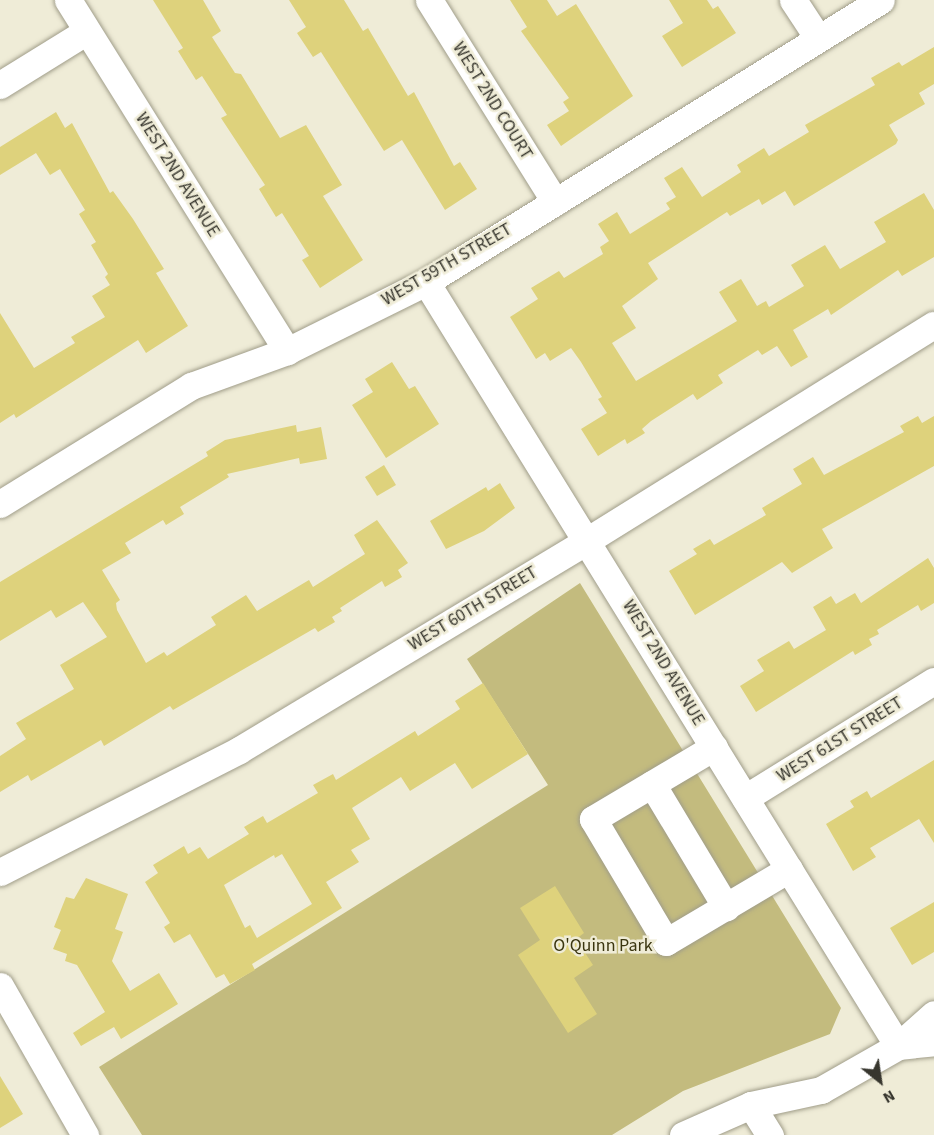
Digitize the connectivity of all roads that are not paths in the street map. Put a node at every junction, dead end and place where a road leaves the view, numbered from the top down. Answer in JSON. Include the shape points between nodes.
{"nodes":[{"id":1,"x":68,"y":0,"type":"edge"},
{"id":2,"x":429,"y":0,"type":"edge"},
{"id":3,"x":793,"y":0,"type":"edge"},
{"id":4,"x":881,"y":0,"type":"edge"},
{"id":5,"x":87,"y":31,"type":"junction"},
{"id":6,"x":818,"y":38,"type":"junction"},
{"id":7,"x":0,"y":85,"type":"edge"},
{"id":8,"x":555,"y":202,"type":"junction"},
{"id":9,"x":426,"y":282,"type":"junction"},
{"id":10,"x":934,"y":326,"type":"edge"},
{"id":11,"x":287,"y":351,"type":"junction"},
{"id":12,"x":0,"y":504,"type":"edge"},
{"id":13,"x":588,"y":540,"type":"junction"},
{"id":14,"x":934,"y":681,"type":"edge"},
{"id":15,"x":714,"y":747,"type":"junction"},
{"id":16,"x":652,"y":783,"type":"junction"},
{"id":17,"x":745,"y":798,"type":"junction"},
{"id":18,"x":789,"y":869,"type":"junction"},
{"id":19,"x":0,"y":872,"type":"edge"},
{"id":20,"x":726,"y":907,"type":"junction"},
{"id":21,"x":0,"y":986,"type":"edge"},
{"id":22,"x":934,"y":1014,"type":"edge"},
{"id":23,"x":934,"y":1042,"type":"edge"},
{"id":24,"x":898,"y":1046,"type":"junction"},
{"id":25,"x":751,"y":1105,"type":"junction"},
{"id":26,"x":85,"y":1135,"type":"edge"},
{"id":27,"x":683,"y":1135,"type":"edge"},
{"id":28,"x":770,"y":1135,"type":"edge"}],
"edges":[{"from":1,"to":5,"type":"street","name":"WEST 2ND AVENUE"},
{"from":2,"to":8,"type":"street","name":"WEST 2ND COURT"},
{"from":3,"to":6,"type":"street"},
{"from":4,"to":6,"type":"street","name":"WEST 59TH STREET"},
{"from":5,"to":7,"type":"street"},
{"from":5,"to":11,"type":"street","name":"WEST 2ND AVENUE"},
{"from":6,"to":8,"type":"street","name":"WEST 59TH STREET"},
{"from":8,"to":9,"type":"street","name":"WEST 59TH STREET"},
{"from":9,"to":11,"type":"street","name":"WEST 59TH STREET"},
{"from":9,"to":13,"type":"street","name":"WEST 2ND AVENUE"},
{"from":10,"to":13,"type":"street","name":"WEST 60TH STREET"},
{"from":11,"to":12,"type":"street","name":"WEST 59TH STREET","via":[[190,386]]},
{"from":13,"to":15,"type":"street","name":"WEST 2ND AVENUE"},
{"from":13,"to":19,"type":"street","name":"WEST 60TH STREET","via":[[239,750]]},
{"from":14,"to":17,"type":"street","name":"WEST 61ST STREET"},
{"from":15,"to":16,"type":"street"},
{"from":15,"to":17,"type":"street","name":"WEST 2ND AVENUE"},
{"from":16,"to":20,"type":"street"},
{"from":16,"to":20,"type":"street","via":[[593,819],[666,942]]},
{"from":17,"to":18,"type":"street","name":"WEST 2ND AVENUE"},
{"from":18,"to":20,"type":"street"},
{"from":18,"to":24,"type":"street","name":"WEST 2ND AVENUE"},
{"from":21,"to":26,"type":"street"},
{"from":22,"to":24,"type":"street"},
{"from":23,"to":24,"type":"street"},
{"from":24,"to":25,"type":"street","via":[[821,1090]]},
{"from":25,"to":27,"type":"street"},
{"from":25,"to":28,"type":"street"}]}
